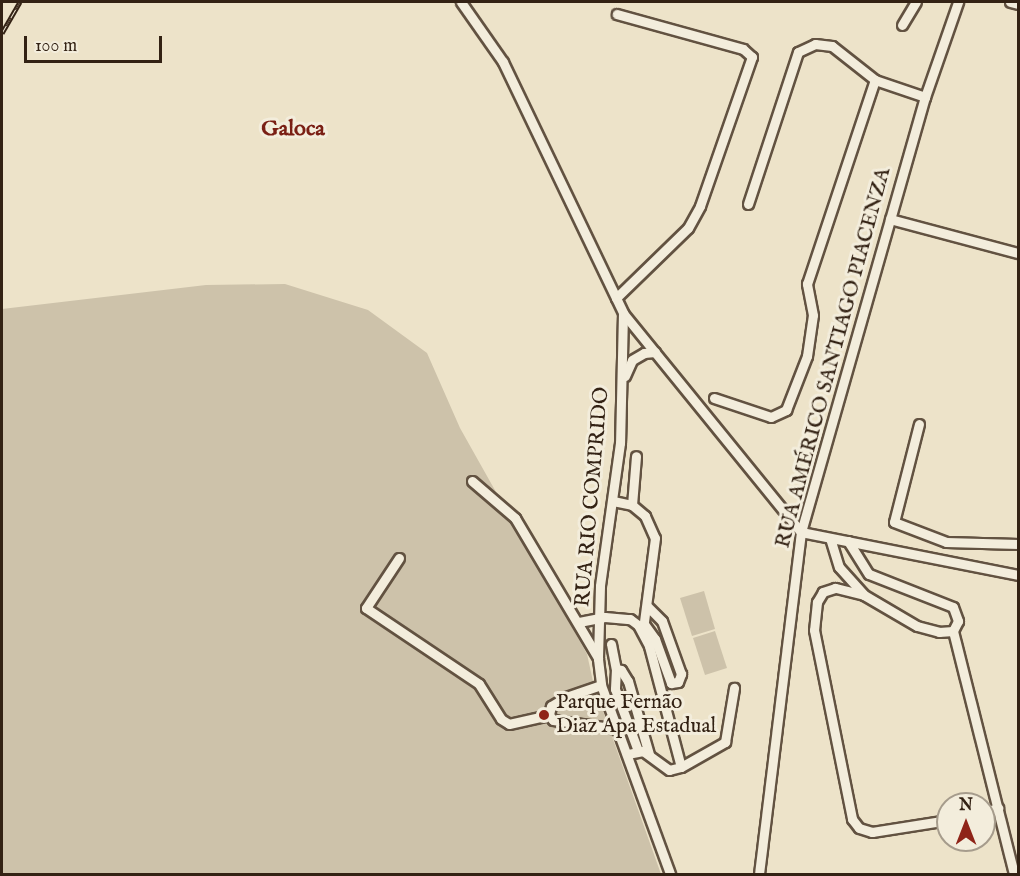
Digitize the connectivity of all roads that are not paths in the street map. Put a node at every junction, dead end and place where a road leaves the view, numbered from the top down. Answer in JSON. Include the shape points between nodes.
{"nodes":[{"id":1,"x":461,"y":2,"type":"edge"},
{"id":2,"x":916,"y":2,"type":"edge"},
{"id":3,"x":958,"y":2,"type":"edge"},
{"id":4,"x":1010,"y":2,"type":"edge"},
{"id":5,"x":1018,"y":4,"type":"edge"},
{"id":6,"x":617,"y":15,"type":"dead end"},
{"id":7,"x":902,"y":25,"type":"dead end"},
{"id":8,"x":875,"y":80,"type":"junction"},
{"id":9,"x":925,"y":97,"type":"junction"},
{"id":10,"x":748,"y":204,"type":"dead end"},
{"id":11,"x":890,"y":219,"type":"junction"},
{"id":12,"x":1018,"y":253,"type":"edge"},
{"id":13,"x":616,"y":298,"type":"junction"},
{"id":14,"x":623,"y":313,"type":"junction"},
{"id":15,"x":655,"y":352,"type":"junction"},
{"id":16,"x":622,"y":387,"type":"junction"},
{"id":17,"x":714,"y":398,"type":"dead end"},
{"id":18,"x":919,"y":424,"type":"dead end"},
{"id":19,"x":636,"y":456,"type":"dead end"},
{"id":20,"x":472,"y":481,"type":"dead end"},
{"id":21,"x":613,"y":501,"type":"junction"},
{"id":22,"x":632,"y":505,"type":"junction"},
{"id":23,"x":801,"y":532,"type":"junction"},
{"id":24,"x":830,"y":538,"type":"junction"},
{"id":25,"x":848,"y":542,"type":"junction"},
{"id":26,"x":1018,"y":544,"type":"edge"},
{"id":27,"x":399,"y":558,"type":"dead end"},
{"id":28,"x":1018,"y":575,"type":"edge"},
{"id":29,"x":864,"y":595,"type":"junction"},
{"id":30,"x":647,"y":606,"type":"junction"},
{"id":31,"x":599,"y":617,"type":"junction"},
{"id":32,"x":579,"y":622,"type":"junction"},
{"id":33,"x":643,"y":628,"type":"junction"},
{"id":34,"x":953,"y":631,"type":"junction"},
{"id":35,"x":611,"y":644,"type":"dead end"},
{"id":36,"x":598,"y":659,"type":"junction"},
{"id":37,"x":616,"y":669,"type":"junction"},
{"id":38,"x":602,"y":685,"type":"junction"},
{"id":39,"x":734,"y":688,"type":"dead end"},
{"id":40,"x":549,"y":715,"type":"junction"},
{"id":41,"x":618,"y":729,"type":"junction"},
{"id":42,"x":638,"y":751,"type":"junction"},
{"id":43,"x":627,"y":754,"type":"junction"},
{"id":44,"x":649,"y":754,"type":"junction"},
{"id":45,"x":681,"y":767,"type":"junction"},
{"id":46,"x":998,"y":808,"type":"joint"},
{"id":47,"x":936,"y":822,"type":"edge"},
{"id":48,"x":670,"y":874,"type":"edge"},
{"id":49,"x":759,"y":874,"type":"edge"},
{"id":50,"x":1014,"y":874,"type":"edge"}],
"edges":[{"from":1,"to":13,"type":"street","via":[[503,62]]},
{"from":2,"to":7,"type":"street"},
{"from":3,"to":9,"type":"street","name":"RUA AMÉRICO SANTIAGO PIACENZA"},
{"from":4,"to":5,"type":"street"},
{"from":6,"to":13,"type":"street","via":[[743,49],[752,57],[700,206],[688,228]]},
{"from":8,"to":9,"type":"street"},
{"from":8,"to":10,"type":"street","via":[[832,46],[815,44],[798,52]]},
{"from":8,"to":17,"type":"street","via":[[807,284],[813,315],[807,356],[786,410],[771,417]]},
{"from":9,"to":11,"type":"street","name":"RUA AMÉRICO SANTIAGO PIACENZA"},
{"from":11,"to":12,"type":"street"},
{"from":11,"to":23,"type":"street","name":"RUA AMÉRICO SANTIAGO PIACENZA"},
{"from":13,"to":14,"type":"street"},
{"from":14,"to":15,"type":"street"},
{"from":14,"to":16,"type":"street","name":"RUA RIO COMPRIDO"},
{"from":15,"to":16,"type":"street","via":[[632,360]]},
{"from":15,"to":23,"type":"street"},
{"from":16,"to":21,"type":"street","name":"RUA RIO COMPRIDO"},
{"from":18,"to":26,"type":"street","via":[[894,522],[946,542]]},
{"from":19,"to":22,"type":"street"},
{"from":20,"to":32,"type":"street","via":[[515,518]]},
{"from":21,"to":22,"type":"street"},
{"from":21,"to":31,"type":"street","name":"RUA RIO COMPRIDO"},
{"from":22,"to":30,"type":"street","via":[[645,516],[655,538]]},
{"from":23,"to":24,"type":"street"},
{"from":23,"to":49,"type":"street","name":"RUA AMÉRICO SANTIAGO PIACENZA"},
{"from":24,"to":25,"type":"street"},
{"from":24,"to":29,"type":"street","via":[[839,567]]},
{"from":25,"to":28,"type":"street"},
{"from":25,"to":34,"type":"street","via":[[869,574],[953,607],[958,621]]},
{"from":27,"to":40,"type":"street","via":[[366,608],[479,684],[501,719],[509,724]]},
{"from":29,"to":34,"type":"street","via":[[917,626]]},
{"from":29,"to":47,"type":"street","via":[[835,588],[823,592],[817,602],[814,630],[852,819],[859,828],[872,832]]},
{"from":30,"to":33,"type":"street"},
{"from":30,"to":33,"type":"street","via":[[662,621],[681,674],[678,682],[671,683],[655,639]]},
{"from":31,"to":32,"type":"street"},
{"from":31,"to":33,"type":"street","via":[[630,619]]},
{"from":31,"to":36,"type":"street","name":"RUA RIO COMPRIDO"},
{"from":32,"to":36,"type":"street"},
{"from":33,"to":45,"type":"street"},
{"from":34,"to":46,"type":"street"},
{"from":35,"to":37,"type":"street"},
{"from":36,"to":38,"type":"street","name":"RUA RIO COMPRIDO"},
{"from":37,"to":42,"type":"street","via":[[615,689]]},
{"from":37,"to":44,"type":"street","via":[[628,681]]},
{"from":38,"to":40,"type":"street","via":[[566,697],[551,706]]},
{"from":38,"to":41,"type":"street","name":"RUA RIO COMPRIDO"},
{"from":39,"to":45,"type":"street","via":[[725,742]]},
{"from":40,"to":41,"type":"street","via":[[553,720]]},
{"from":41,"to":43,"type":"street","name":"RUA RIO COMPRIDO"},
{"from":42,"to":43,"type":"street"},
{"from":42,"to":44,"type":"street"},
{"from":43,"to":48,"type":"street","name":"RUA RIO COMPRIDO"},
{"from":44,"to":45,"type":"street","via":[[669,770]]},
{"from":46,"to":50,"type":"street"}]}
